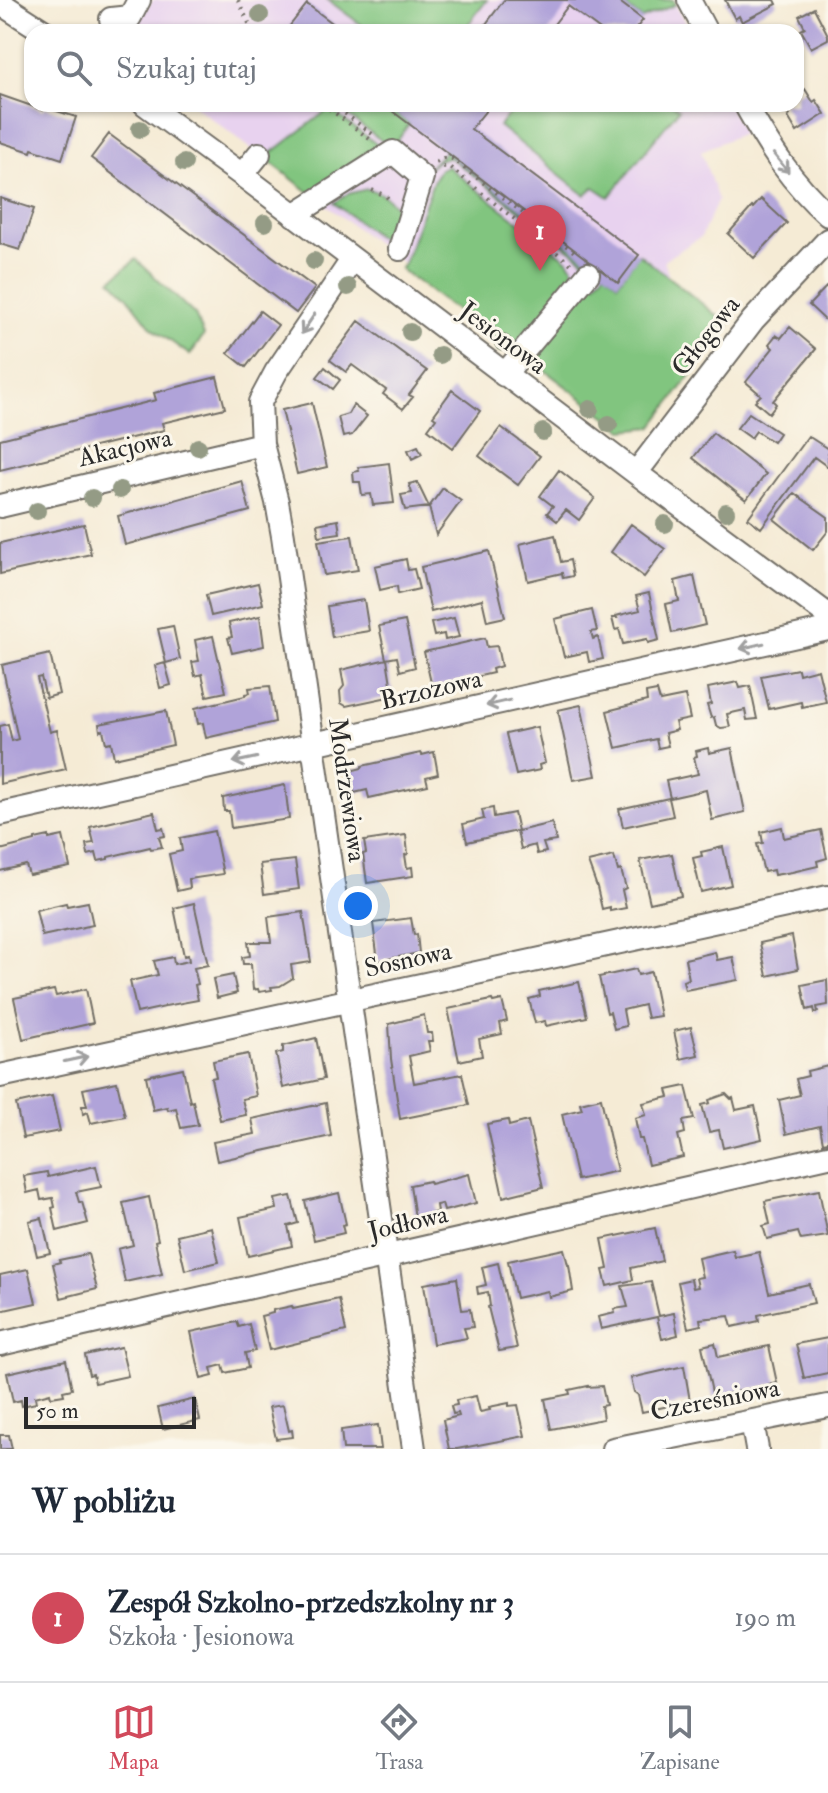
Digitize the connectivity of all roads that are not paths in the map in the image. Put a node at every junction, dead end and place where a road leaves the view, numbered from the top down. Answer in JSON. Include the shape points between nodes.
{"nodes":[{"id":1,"x":139,"y":0,"type":"edge"},
{"id":2,"x":689,"y":0,"type":"edge"},
{"id":3,"x":13,"y":5,"type":"edge"},
{"id":4,"x":111,"y":19,"type":"dead end"},
{"id":5,"x":36,"y":24,"type":"edge"},
{"id":6,"x":702,"y":24,"type":"edge"},
{"id":7,"x":156,"y":112,"type":"edge"},
{"id":8,"x":750,"y":112,"type":"edge"},
{"id":9,"x":259,"y":154,"type":"dead end"},
{"id":10,"x":242,"y":175,"type":"junction"},
{"id":11,"x":294,"y":215,"type":"junction"},
{"id":12,"x":828,"y":215,"type":"edge"},
{"id":13,"x":828,"y":240,"type":"edge"},
{"id":14,"x":400,"y":249,"type":"dead end"},
{"id":15,"x":352,"y":260,"type":"junction"},
{"id":16,"x":585,"y":266,"type":"road end"},
{"id":17,"x":504,"y":375,"type":"junction"},
{"id":18,"x":262,"y":444,"type":"junction"},
{"id":19,"x":636,"y":473,"type":"junction"},
{"id":20,"x":0,"y":506,"type":"edge"},
{"id":21,"x":828,"y":615,"type":"edge"},
{"id":22,"x":828,"y":629,"type":"edge"},
{"id":23,"x":312,"y":745,"type":"junction"},
{"id":24,"x":0,"y":814,"type":"edge"},
{"id":25,"x":828,"y":897,"type":"edge"},
{"id":26,"x":349,"y":1001,"type":"junction"},
{"id":27,"x":0,"y":1076,"type":"edge"},
{"id":28,"x":828,"y":1156,"type":"edge"},
{"id":29,"x":386,"y":1257,"type":"junction"},
{"id":30,"x":0,"y":1344,"type":"edge"},
{"id":31,"x":828,"y":1406,"type":"edge"},
{"id":32,"x":752,"y":1421,"type":"junction"},
{"id":33,"x":414,"y":1449,"type":"edge"},
{"id":34,"x":613,"y":1449,"type":"edge"},
{"id":35,"x":757,"y":1449,"type":"edge"}],
"edges":[{"from":1,"to":4,"type":"street","via":[[130,17]]},
{"from":2,"to":6,"type":"street"},
{"from":3,"to":5,"type":"street"},
{"from":7,"to":10,"type":"street","name":"Jesionowa"},
{"from":8,"to":12,"type":"street","one_way":true,"via":[[773,153]]},
{"from":9,"to":10,"type":"street"},
{"from":10,"to":11,"type":"street","name":"Jesionowa"},
{"from":11,"to":14,"type":"street","via":[[388,147],[422,177]]},
{"from":11,"to":15,"type":"street","name":"Jesionowa"},
{"from":13,"to":19,"type":"street","name":"Głogowa","via":[[753,320]]},
{"from":15,"to":17,"type":"street","name":"Jesionowa"},
{"from":15,"to":18,"type":"street","name":"Modrzewiowa","one_way":true,"via":[[260,402]]},
{"from":16,"to":17,"type":"street"},
{"from":17,"to":19,"type":"street","name":"Jesionowa"},
{"from":18,"to":20,"type":"street","name":"Akacjowa"},
{"from":18,"to":23,"type":"street","name":"Modrzewiowa","via":[[279,513]]},
{"from":19,"to":21,"type":"street","name":"Jesionowa"},
{"from":22,"to":23,"type":"street","name":"Brzozowa","one_way":true},
{"from":23,"to":24,"type":"street","name":"Brzozowa","one_way":true},
{"from":23,"to":26,"type":"street","name":"Modrzewiowa"},
{"from":25,"to":26,"type":"street","name":"Sosnowa"},
{"from":27,"to":26,"type":"street","name":"Sosnowa","one_way":true},
{"from":26,"to":29,"type":"street","name":"Modrzewiowa"},
{"from":28,"to":29,"type":"street","name":"Jodłowa"},
{"from":29,"to":30,"type":"street","name":"Jodłowa"},
{"from":29,"to":33,"type":"street","name":"Modrzewiowa"},
{"from":31,"to":32,"type":"street","name":"Czereśniowa"},
{"from":32,"to":34,"type":"street","name":"Czereśniowa"},
{"from":32,"to":35,"type":"street"}]}
